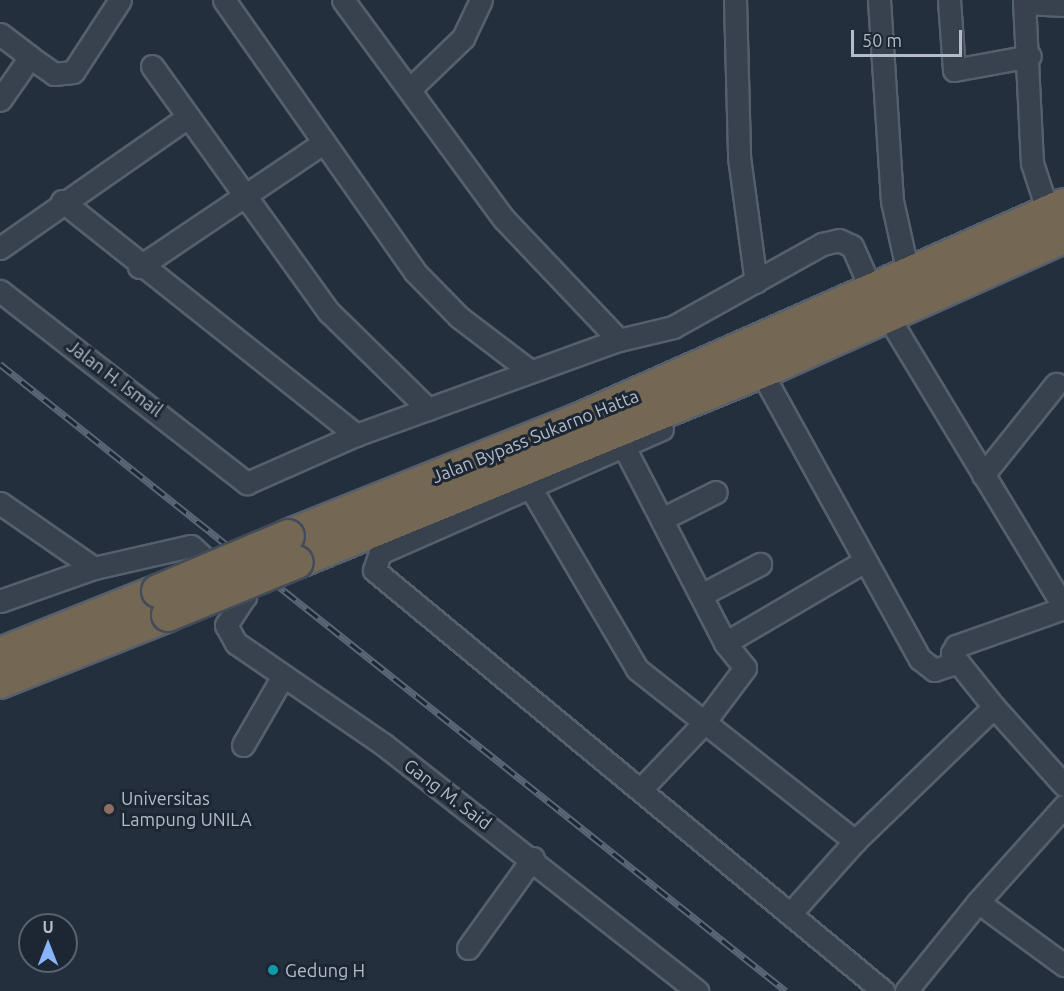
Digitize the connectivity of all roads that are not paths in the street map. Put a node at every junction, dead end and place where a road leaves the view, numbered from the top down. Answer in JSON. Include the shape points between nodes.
{"nodes":[{"id":1,"x":120,"y":0,"type":"edge"},
{"id":2,"x":224,"y":0,"type":"edge"},
{"id":3,"x":343,"y":0,"type":"edge"},
{"id":4,"x":735,"y":0,"type":"edge"},
{"id":5,"x":879,"y":0,"type":"edge"},
{"id":6,"x":950,"y":0,"type":"edge"},
{"id":7,"x":1024,"y":1,"type":"edge"},
{"id":8,"x":475,"y":4,"type":"edge"},
{"id":9,"x":1064,"y":5,"type":"edge"},
{"id":10,"x":0,"y":34,"type":"edge"},
{"id":11,"x":1030,"y":56,"type":"junction"},
{"id":12,"x":30,"y":57,"type":"junction"},
{"id":13,"x":152,"y":66,"type":"dead end"},
{"id":14,"x":410,"y":89,"type":"junction"},
{"id":15,"x":0,"y":100,"type":"edge"},
{"id":16,"x":188,"y":117,"type":"junction"},
{"id":17,"x":323,"y":143,"type":"junction"},
{"id":18,"x":242,"y":195,"type":"junction"},
{"id":19,"x":62,"y":201,"type":"junction"},
{"id":20,"x":1060,"y":228,"type":"edge"},
{"id":21,"x":0,"y":248,"type":"edge"},
{"id":22,"x":140,"y":267,"type":"junction"},
{"id":23,"x":908,"y":273,"type":"junction"},
{"id":24,"x":756,"y":282,"type":"junction"},
{"id":25,"x":0,"y":291,"type":"edge"},
{"id":26,"x":884,"y":311,"type":"junction"},
{"id":27,"x":619,"y":340,"type":"junction"},
{"id":28,"x":530,"y":372,"type":"junction"},
{"id":29,"x":768,"y":384,"type":"junction"},
{"id":30,"x":1056,"y":384,"type":"dead end"},
{"id":31,"x":428,"y":409,"type":"junction"},
{"id":32,"x":356,"y":435,"type":"junction"},
{"id":33,"x":624,"y":445,"type":"junction"},
{"id":34,"x":983,"y":475,"type":"junction"},
{"id":35,"x":530,"y":487,"type":"junction"},
{"id":36,"x":716,"y":492,"type":"dead end"},
{"id":37,"x":0,"y":503,"type":"edge"},
{"id":38,"x":662,"y":519,"type":"junction"},
{"id":39,"x":865,"y":561,"type":"junction"},
{"id":40,"x":760,"y":564,"type":"dead end"},
{"id":41,"x":94,"y":567,"type":"junction"},
{"id":42,"x":701,"y":595,"type":"junction"},
{"id":43,"x":0,"y":601,"type":"edge"},
{"id":44,"x":163,"y":603,"type":"junction"},
{"id":45,"x":1064,"y":608,"type":"edge"},
{"id":46,"x":725,"y":643,"type":"junction"},
{"id":47,"x":0,"y":654,"type":"edge"},
{"id":48,"x":958,"y":662,"type":"junction"},
{"id":49,"x":283,"y":676,"type":"junction"},
{"id":50,"x":0,"y":682,"type":"edge"},
{"id":51,"x":994,"y":707,"type":"junction"},
{"id":52,"x":702,"y":725,"type":"junction"},
{"id":53,"x":243,"y":745,"type":"dead end"},
{"id":54,"x":1064,"y":785,"type":"edge"},
{"id":55,"x":640,"y":789,"type":"junction"},
{"id":56,"x":1064,"y":806,"type":"edge"},
{"id":57,"x":855,"y":841,"type":"junction"},
{"id":58,"x":533,"y":858,"type":"junction"},
{"id":59,"x":978,"y":902,"type":"junction"},
{"id":60,"x":790,"y":914,"type":"junction"},
{"id":61,"x":468,"y":948,"type":"dead end"},
{"id":62,"x":1064,"y":965,"type":"edge"},
{"id":63,"x":697,"y":991,"type":"edge"},
{"id":64,"x":883,"y":991,"type":"edge"},
{"id":65,"x":906,"y":991,"type":"edge"}],
"edges":[{"from":1,"to":12,"type":"street","via":[[73,72],[54,74]]},
{"from":2,"to":17,"type":"street"},
{"from":3,"to":14,"type":"street"},
{"from":4,"to":24,"type":"street","via":[[739,156]]},
{"from":5,"to":23,"type":"street","via":[[892,201]]},
{"from":6,"to":11,"type":"street","via":[[954,70]]},
{"from":7,"to":9,"type":"street"},
{"from":7,"to":11,"type":"street"},
{"from":8,"to":14,"type":"street","via":[[449,54]]},
{"from":10,"to":12,"type":"street"},
{"from":11,"to":20,"type":"street","via":[[1032,163]]},
{"from":12,"to":15,"type":"street"},
{"from":13,"to":16,"type":"street"},
{"from":14,"to":27,"type":"street","via":[[504,219]]},
{"from":16,"to":18,"type":"street"},
{"from":16,"to":19,"type":"street"},
{"from":17,"to":18,"type":"street"},
{"from":17,"to":28,"type":"street","via":[[426,285]]},
{"from":18,"to":22,"type":"street"},
{"from":18,"to":31,"type":"street","via":[[328,312]]},
{"from":19,"to":21,"type":"street"},
{"from":19,"to":22,"type":"street"},
{"from":20,"to":23,"type":"highway","name":"Jalan Bypass Sukarno Hatta"},
{"from":20,"to":26,"type":"highway","name":"Jalan Bypass Sukarno Hatta"},
{"from":22,"to":32,"type":"street"},
{"from":23,"to":26,"type":"highway","name":"Jalan Bypass Sukarno Hatta"},
{"from":24,"to":26,"type":"street","name":"Jalan H. Ismail","via":[[811,248],[839,240],[854,248]]},
{"from":24,"to":27,"type":"street","name":"Jalan H. Ismail","via":[[673,327]]},
{"from":25,"to":32,"type":"street","name":"Jalan H. Ismail","via":[[247,483]]},
{"from":26,"to":29,"type":"street"},
{"from":26,"to":34,"type":"street","name":"Jalan H. Ismail"},
{"from":26,"to":44,"type":"highway","name":"Jalan Bypass Sukarno Hatta","bridge":true,"via":[[581,448],[293,549]]},
{"from":27,"to":28,"type":"street","name":"Jalan H. Ismail"},
{"from":28,"to":31,"type":"street","name":"Jalan H. Ismail"},
{"from":29,"to":33,"type":"street"},
{"from":29,"to":39,"type":"street"},
{"from":30,"to":34,"type":"street"},
{"from":31,"to":32,"type":"street","name":"Jalan H. Ismail"},
{"from":33,"to":35,"type":"street"},
{"from":33,"to":38,"type":"street"},
{"from":34,"to":45,"type":"street","name":"Jalan H. Ismail"},
{"from":35,"to":52,"type":"street","via":[[617,644],[637,669]]},
{"from":35,"to":55,"type":"street","via":[[380,553],[374,570],[392,591]]},
{"from":36,"to":38,"type":"street"},
{"from":37,"to":41,"type":"street"},
{"from":38,"to":42,"type":"street"},
{"from":39,"to":46,"type":"street"},
{"from":39,"to":48,"type":"street","via":[[928,668]]},
{"from":40,"to":42,"type":"street"},
{"from":41,"to":43,"type":"street"},
{"from":41,"to":49,"type":"street","name":"Gang M. Said","via":[[187,544],[245,596],[226,625],[229,636]]},
{"from":42,"to":46,"type":"street"},
{"from":44,"to":47,"type":"highway","name":"Jalan Bypass Sukarno Hatta"},
{"from":44,"to":50,"type":"highway","name":"Jalan Bypass Sukarno Hatta"},
{"from":45,"to":48,"type":"street","via":[[956,646],[952,653]]},
{"from":46,"to":52,"type":"street","via":[[745,668]]},
{"from":48,"to":51,"type":"street"},
{"from":49,"to":53,"type":"street"},
{"from":49,"to":58,"type":"street","name":"Gang M. Said"},
{"from":51,"to":54,"type":"street"},
{"from":51,"to":57,"type":"street"},
{"from":52,"to":55,"type":"street"},
{"from":52,"to":57,"type":"street","via":[[828,815]]},
{"from":55,"to":60,"type":"street"},
{"from":56,"to":59,"type":"street"},
{"from":57,"to":60,"type":"street"},
{"from":58,"to":61,"type":"street"},
{"from":58,"to":63,"type":"street","name":"Gang M. Said"},
{"from":59,"to":62,"type":"street"},
{"from":59,"to":65,"type":"street"},
{"from":60,"to":64,"type":"street"}]}
